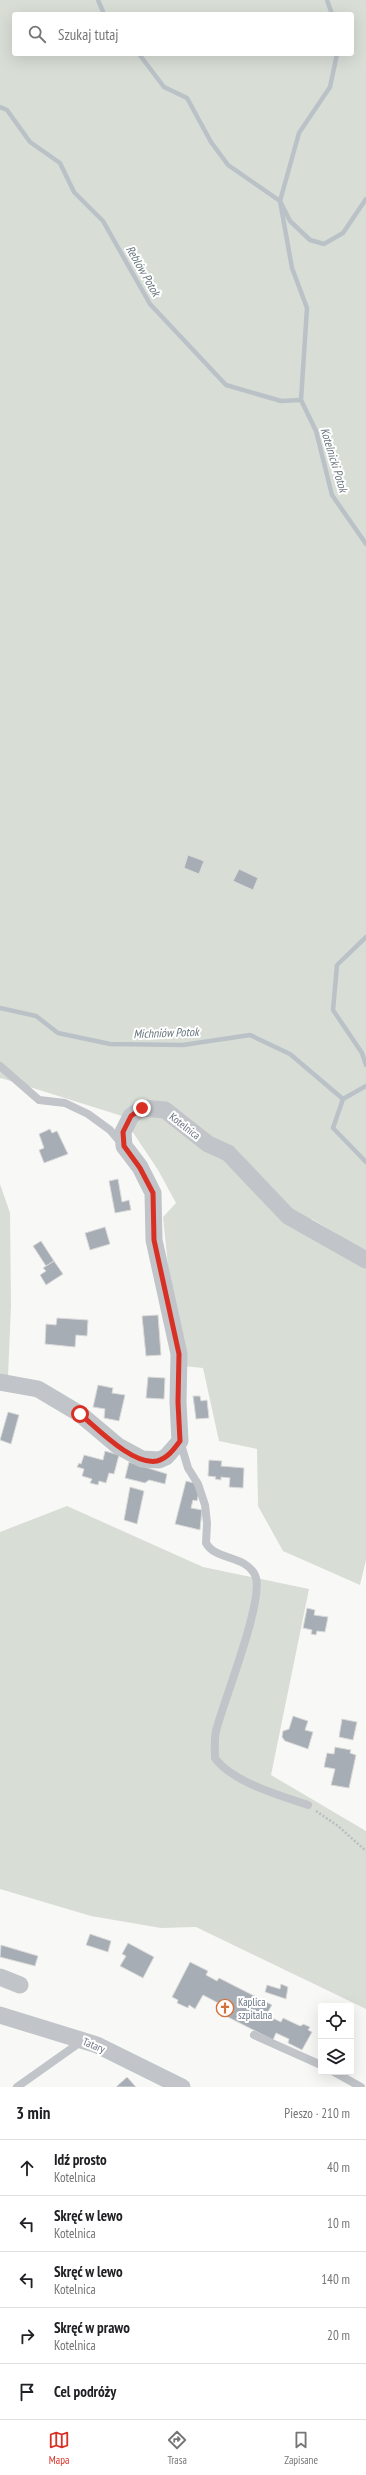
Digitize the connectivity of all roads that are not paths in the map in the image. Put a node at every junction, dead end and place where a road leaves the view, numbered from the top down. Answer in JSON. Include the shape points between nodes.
{"nodes":[{"id":1,"x":0,"y":1066,"type":"edge"},
{"id":2,"x":124,"y":1146,"type":"junction"},
{"id":3,"x":366,"y":1260,"type":"edge"},
{"id":4,"x":0,"y":1382,"type":"edge"},
{"id":5,"x":180,"y":1441,"type":"junction"},
{"id":6,"x":308,"y":1806,"type":"road end"},
{"id":7,"x":0,"y":1977,"type":"edge"},
{"id":8,"x":20,"y":1985,"type":"dead end"},
{"id":9,"x":0,"y":2015,"type":"edge"},
{"id":10,"x":254,"y":2035,"type":"dead end"},
{"id":11,"x":83,"y":2040,"type":"junction"},
{"id":12,"x":318,"y":2064,"type":"edge"},
{"id":13,"x":339,"y":2075,"type":"edge"},
{"id":14,"x":17,"y":2087,"type":"edge"},
{"id":15,"x":182,"y":2087,"type":"edge"},
{"id":16,"x":361,"y":2087,"type":"edge"}],
"edges":[{"from":1,"to":2,"type":"lane","via":[[39,1100],[65,1104],[88,1114],[110,1130]]},
{"from":2,"to":3,"type":"street","name":"Kotelnica","via":[[123,1132],[131,1116],[142,1108],[164,1110],[208,1144],[228,1154],[288,1216]]},
{"from":2,"to":5,"type":"street","via":[[140,1168],[153,1193],[154,1240],[179,1354]]},
{"from":4,"to":5,"type":"street","via":[[38,1389],[80,1414],[118,1446],[142,1459],[159,1460],[166,1457]]},
{"from":5,"to":6,"type":"lane","via":[[188,1468],[198,1484],[205,1505],[208,1523],[206,1542],[214,1552],[244,1564],[255,1575],[256,1581],[254,1608],[216,1732],[215,1758],[228,1772]]},
{"from":7,"to":8,"type":"street"},
{"from":9,"to":11,"type":"street","name":"Tatary"},
{"from":10,"to":12,"type":"lane"},
{"from":11,"to":14,"type":"lane"},
{"from":11,"to":15,"type":"street","name":"Tatary"},
{"from":13,"to":16,"type":"lane"}]}
